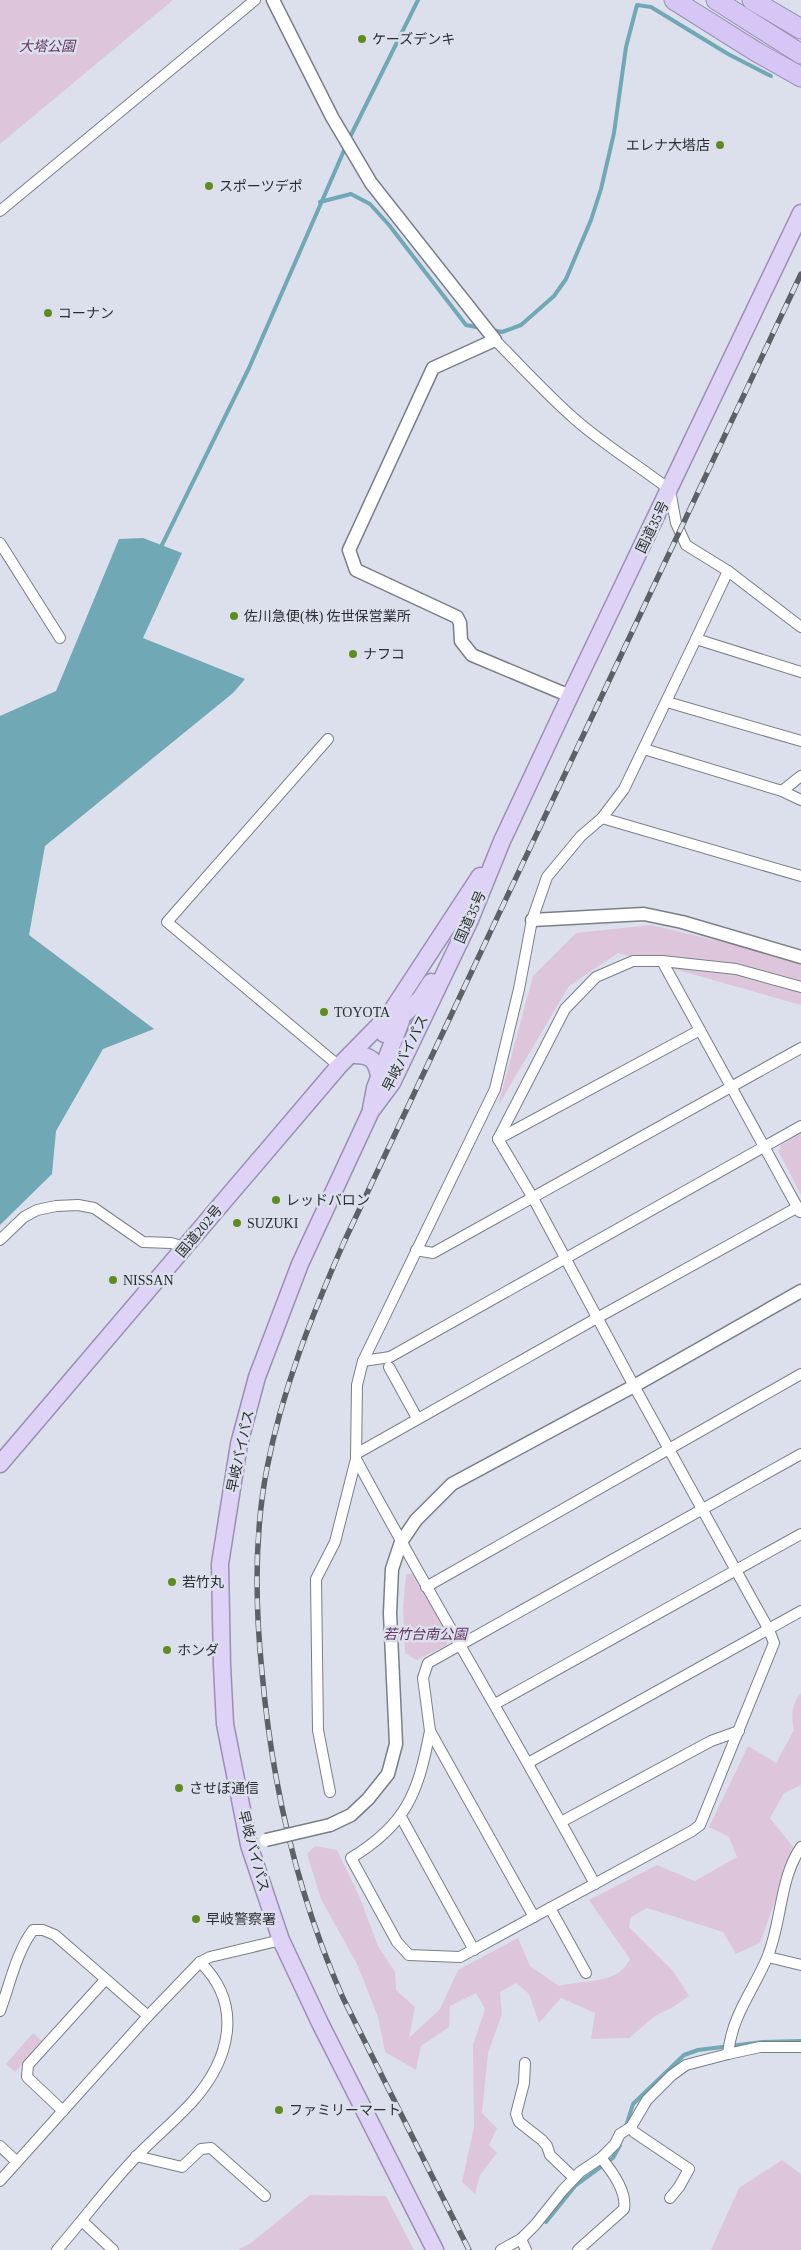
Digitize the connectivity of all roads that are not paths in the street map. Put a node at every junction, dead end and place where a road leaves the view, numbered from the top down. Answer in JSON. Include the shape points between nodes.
{"nodes":[{"id":1,"x":254,"y":0,"type":"edge"},
{"id":2,"x":273,"y":0,"type":"edge"},
{"id":3,"x":674,"y":0,"type":"edge"},
{"id":4,"x":689,"y":0,"type":"edge"},
{"id":5,"x":716,"y":0,"type":"edge"},
{"id":6,"x":728,"y":0,"type":"edge"},
{"id":7,"x":752,"y":0,"type":"edge"},
{"id":8,"x":766,"y":0,"type":"edge"},
{"id":9,"x":801,"y":22,"type":"edge"},
{"id":10,"x":801,"y":29,"type":"edge"},
{"id":11,"x":801,"y":46,"type":"edge"},
{"id":12,"x":800,"y":67,"type":"edge"},
{"id":13,"x":0,"y":211,"type":"edge"},
{"id":14,"x":801,"y":213,"type":"edge"},
{"id":15,"x":495,"y":340,"type":"junction"},
{"id":16,"x":670,"y":490,"type":"junction"},
{"id":17,"x":0,"y":542,"type":"edge"},
{"id":18,"x":728,"y":571,"type":"junction"},
{"id":19,"x":801,"y":627,"type":"edge"},
{"id":20,"x":60,"y":638,"type":"dead end"},
{"id":21,"x":696,"y":640,"type":"junction"},
{"id":22,"x":801,"y":672,"type":"edge"},
{"id":23,"x":570,"y":696,"type":"junction"},
{"id":24,"x":667,"y":702,"type":"junction"},
{"id":25,"x":328,"y":739,"type":"dead end"},
{"id":26,"x":801,"y":741,"type":"edge"},
{"id":27,"x":644,"y":750,"type":"junction"},
{"id":28,"x":801,"y":776,"type":"edge"},
{"id":29,"x":782,"y":791,"type":"junction"},
{"id":30,"x":801,"y":800,"type":"edge"},
{"id":31,"x":602,"y":818,"type":"junction"},
{"id":32,"x":502,"y":841,"type":"junction"},
{"id":33,"x":801,"y":876,"type":"edge"},
{"id":34,"x":470,"y":920,"type":"junction"},
{"id":35,"x":532,"y":920,"type":"junction"},
{"id":36,"x":801,"y":957,"type":"edge"},
{"id":37,"x":662,"y":961,"type":"junction"},
{"id":38,"x":423,"y":963,"type":"junction"},
{"id":39,"x":801,"y":987,"type":"edge"},
{"id":40,"x":435,"y":992,"type":"joint"},
{"id":41,"x":403,"y":1017,"type":"junction"},
{"id":42,"x":700,"y":1030,"type":"junction"},
{"id":43,"x":801,"y":1048,"type":"edge"},
{"id":44,"x":354,"y":1056,"type":"junction"},
{"id":45,"x":340,"y":1066,"type":"junction"},
{"id":46,"x":379,"y":1076,"type":"junction"},
{"id":47,"x":732,"y":1087,"type":"junction"},
{"id":48,"x":371,"y":1111,"type":"junction"},
{"id":49,"x":801,"y":1126,"type":"edge"},
{"id":50,"x":498,"y":1139,"type":"junction"},
{"id":51,"x":765,"y":1146,"type":"junction"},
{"id":52,"x":533,"y":1198,"type":"junction"},
{"id":53,"x":799,"y":1210,"type":"edge"},
{"id":54,"x":0,"y":1240,"type":"edge"},
{"id":55,"x":185,"y":1247,"type":"junction"},
{"id":56,"x":416,"y":1250,"type":"junction"},
{"id":57,"x":565,"y":1259,"type":"junction"},
{"id":58,"x":801,"y":1291,"type":"edge"},
{"id":59,"x":597,"y":1318,"type":"junction"},
{"id":60,"x":363,"y":1361,"type":"junction"},
{"id":61,"x":389,"y":1367,"type":"dead end"},
{"id":62,"x":801,"y":1374,"type":"edge"},
{"id":63,"x":634,"y":1386,"type":"junction"},
{"id":64,"x":417,"y":1418,"type":"junction"},
{"id":65,"x":669,"y":1450,"type":"junction"},
{"id":66,"x":801,"y":1454,"type":"edge"},
{"id":67,"x":356,"y":1456,"type":"junction"},
{"id":68,"x":0,"y":1464,"type":"edge"},
{"id":69,"x":702,"y":1509,"type":"junction"},
{"id":70,"x":801,"y":1534,"type":"edge"},
{"id":71,"x":401,"y":1542,"type":"junction"},
{"id":72,"x":735,"y":1569,"type":"junction"},
{"id":73,"x":426,"y":1587,"type":"junction"},
{"id":74,"x":801,"y":1612,"type":"edge"},
{"id":75,"x":770,"y":1630,"type":"junction"},
{"id":76,"x":460,"y":1645,"type":"junction"},
{"id":77,"x":495,"y":1704,"type":"junction"},
{"id":78,"x":430,"y":1731,"type":"junction"},
{"id":79,"x":739,"y":1731,"type":"junction"},
{"id":80,"x":528,"y":1763,"type":"junction"},
{"id":81,"x":330,"y":1792,"type":"dead end"},
{"id":82,"x":401,"y":1816,"type":"junction"},
{"id":83,"x":561,"y":1822,"type":"junction"},
{"id":84,"x":249,"y":1845,"type":"junction"},
{"id":85,"x":801,"y":1848,"type":"edge"},
{"id":86,"x":595,"y":1884,"type":"junction"},
{"id":87,"x":550,"y":1908,"type":"junction"},
{"id":88,"x":534,"y":1917,"type":"junction"},
{"id":89,"x":281,"y":1940,"type":"junction"},
{"id":90,"x":474,"y":1950,"type":"junction"},
{"id":91,"x":768,"y":1957,"type":"junction"},
{"id":92,"x":200,"y":1962,"type":"junction"},
{"id":93,"x":801,"y":1965,"type":"edge"},
{"id":94,"x":586,"y":1973,"type":"dead end"},
{"id":95,"x":105,"y":1980,"type":"junction"},
{"id":96,"x":0,"y":2011,"type":"edge"},
{"id":97,"x":148,"y":2016,"type":"junction"},
{"id":98,"x":801,"y":2047,"type":"edge"},
{"id":99,"x":728,"y":2054,"type":"junction"},
{"id":100,"x":525,"y":2063,"type":"dead end"},
{"id":101,"x":63,"y":2111,"type":"junction"},
{"id":102,"x":632,"y":2127,"type":"junction"},
{"id":103,"x":0,"y":2146,"type":"edge"},
{"id":104,"x":136,"y":2156,"type":"junction"},
{"id":105,"x":602,"y":2158,"type":"junction"},
{"id":106,"x":17,"y":2162,"type":"junction"},
{"id":107,"x":574,"y":2178,"type":"junction"},
{"id":108,"x":0,"y":2181,"type":"edge"},
{"id":109,"x":266,"y":2196,"type":"dead end"},
{"id":110,"x":670,"y":2198,"type":"dead end"},
{"id":111,"x":82,"y":2221,"type":"junction"},
{"id":112,"x":521,"y":2239,"type":"junction"},
{"id":113,"x":57,"y":2250,"type":"edge"},
{"id":114,"x":113,"y":2250,"type":"edge"},
{"id":115,"x":435,"y":2250,"type":"edge"},
{"id":116,"x":501,"y":2250,"type":"edge"},
{"id":117,"x":526,"y":2250,"type":"edge"},
{"id":118,"x":578,"y":2250,"type":"edge"}],
"edges":[{"from":1,"to":13,"type":"street"},
{"from":2,"to":15,"type":"street","via":[[370,183]]},
{"from":3,"to":12,"type":"highway","via":[[754,51]]},
{"from":4,"to":12,"type":"highway"},
{"from":5,"to":12,"type":"highway"},
{"from":6,"to":11,"type":"highway"},
{"from":7,"to":10,"type":"highway"},
{"from":8,"to":9,"type":"highway"},
{"from":14,"to":16,"type":"highway","name":"国道35号"},
{"from":15,"to":16,"type":"street","via":[[576,419]]},
{"from":15,"to":23,"type":"street","via":[[433,368],[349,550],[356,570],[457,617],[461,641],[472,655]]},
{"from":16,"to":18,"type":"street","via":[[676,523],[686,545]]},
{"from":16,"to":23,"type":"highway","name":"国道35号"},
{"from":17,"to":20,"type":"street"},
{"from":18,"to":19,"type":"street"},
{"from":18,"to":21,"type":"street"},
{"from":21,"to":22,"type":"street"},
{"from":21,"to":24,"type":"street"},
{"from":23,"to":32,"type":"highway","name":"国道35号"},
{"from":24,"to":26,"type":"street"},
{"from":24,"to":27,"type":"street"},
{"from":25,"to":45,"type":"street","via":[[167,922]]},
{"from":27,"to":29,"type":"street"},
{"from":27,"to":31,"type":"street","via":[[624,789]]},
{"from":28,"to":29,"type":"street"},
{"from":29,"to":30,"type":"street"},
{"from":31,"to":33,"type":"street"},
{"from":31,"to":35,"type":"street","via":[[581,836],[547,877]]},
{"from":32,"to":34,"type":"highway","name":"国道35号"},
{"from":32,"to":38,"type":"highway","name":"国道35号"},
{"from":34,"to":40,"type":"highway","name":"国道35号"},
{"from":34,"to":41,"type":"highway","name":"国道202号","via":[[420,999]]},
{"from":35,"to":36,"type":"street","via":[[644,914]]},
{"from":35,"to":56,"type":"street","via":[[495,1089]]},
{"from":37,"to":39,"type":"street","via":[[736,969]]},
{"from":37,"to":42,"type":"street"},
{"from":37,"to":50,"type":"street","via":[[633,961],[596,977],[564,1009]]},
{"from":38,"to":41,"type":"highway","name":"早岐バイパス"},
{"from":38,"to":45,"type":"highway","name":"国道202号","via":[[389,1015]]},
{"from":40,"to":48,"type":"highway","name":"早岐バイパス","via":[[392,1083]]},
{"from":41,"to":44,"type":"highway","name":"国道202号"},
{"from":41,"to":46,"type":"highway","name":"早岐バイパス"},
{"from":42,"to":47,"type":"street"},
{"from":42,"to":50,"type":"street"},
{"from":43,"to":47,"type":"street"},
{"from":44,"to":45,"type":"highway","name":"国道202号"},
{"from":44,"to":46,"type":"highway","via":[[366,1055],[373,1059]]},
{"from":45,"to":55,"type":"highway","name":"国道202号"},
{"from":46,"to":48,"type":"highway","name":"早岐バイパス"},
{"from":47,"to":51,"type":"street"},
{"from":47,"to":52,"type":"street"},
{"from":48,"to":84,"type":"highway","name":"早岐バイパス","via":[[300,1264],[257,1377],[239,1444],[220,1564],[222,1666],[226,1724]]},
{"from":49,"to":51,"type":"street"},
{"from":50,"to":52,"type":"street"},
{"from":51,"to":53,"type":"street"},
{"from":51,"to":57,"type":"street"},
{"from":52,"to":56,"type":"street","via":[[433,1253]]},
{"from":52,"to":57,"type":"street"},
{"from":53,"to":59,"type":"street"},
{"from":54,"to":55,"type":"street","via":[[24,1217],[38,1210],[78,1205],[94,1208],[143,1242]]},
{"from":55,"to":68,"type":"highway","name":"国道202号"},
{"from":56,"to":60,"type":"street"},
{"from":57,"to":59,"type":"street"},
{"from":57,"to":60,"type":"street","via":[[390,1356]]},
{"from":58,"to":63,"type":"street"},
{"from":59,"to":63,"type":"street"},
{"from":59,"to":64,"type":"street"},
{"from":60,"to":67,"type":"street","via":[[356,1385]]},
{"from":61,"to":64,"type":"street"},
{"from":62,"to":65,"type":"street"},
{"from":63,"to":65,"type":"street"},
{"from":63,"to":71,"type":"street","via":[[452,1484],[416,1520]]},
{"from":64,"to":67,"type":"street"},
{"from":65,"to":69,"type":"street"},
{"from":65,"to":73,"type":"street"},
{"from":66,"to":69,"type":"street"},
{"from":67,"to":71,"type":"street"},
{"from":67,"to":81,"type":"street","via":[[335,1542],[316,1579],[318,1730]]},
{"from":69,"to":72,"type":"street"},
{"from":69,"to":76,"type":"street"},
{"from":70,"to":72,"type":"street"},
{"from":71,"to":73,"type":"street"},
{"from":71,"to":84,"type":"street","bridge":true,"via":[[392,1569],[390,1613],[396,1744],[388,1774],[368,1800],[351,1815],[330,1825]]},
{"from":72,"to":75,"type":"street"},
{"from":72,"to":77,"type":"street"},
{"from":73,"to":76,"type":"street"},
{"from":74,"to":75,"type":"street"},
{"from":75,"to":79,"type":"street","via":[[774,1643]]},
{"from":75,"to":80,"type":"street"},
{"from":76,"to":77,"type":"street"},
{"from":76,"to":78,"type":"street","via":[[428,1663],[423,1678]]},
{"from":77,"to":80,"type":"street"},
{"from":78,"to":82,"type":"street","via":[[420,1778]]},
{"from":78,"to":88,"type":"street"},
{"from":79,"to":83,"type":"street","via":[[710,1741]]},
{"from":79,"to":86,"type":"street","via":[[700,1825]]},
{"from":80,"to":83,"type":"street"},
{"from":82,"to":90,"type":"street"},
{"from":82,"to":90,"type":"street","via":[[375,1844],[352,1858],[374,1900],[397,1942],[409,1955],[460,1957]]},
{"from":83,"to":86,"type":"street"},
{"from":84,"to":89,"type":"highway","name":"早岐バイパス"},
{"from":85,"to":91,"type":"street","via":[[795,1856],[780,1905]]},
{"from":86,"to":87,"type":"street"},
{"from":87,"to":88,"type":"street"},
{"from":87,"to":94,"type":"street"},
{"from":88,"to":90,"type":"street"},
{"from":89,"to":92,"type":"street"},
{"from":89,"to":115,"type":"highway","name":"早岐バイパス"},
{"from":91,"to":93,"type":"street"},
{"from":91,"to":99,"type":"street","via":[[739,2010]]},
{"from":92,"to":97,"type":"street"},
{"from":92,"to":104,"type":"street","via":[[211,1975],[226,2005],[228,2035],[222,2054],[194,2100]]},
{"from":95,"to":96,"type":"street","via":[[55,1935],[33,1930],[18,1959]]},
{"from":95,"to":97,"type":"street"},
{"from":95,"to":101,"type":"street","via":[[28,2065],[27,2077]]},
{"from":97,"to":101,"type":"street"},
{"from":98,"to":99,"type":"street","via":[[760,2048]]},
{"from":99,"to":102,"type":"street","via":[[686,2065],[672,2075],[647,2100]]},
{"from":100,"to":107,"type":"street","via":[[516,2114],[519,2122],[542,2140],[550,2155]]},
{"from":101,"to":106,"type":"street"},
{"from":102,"to":105,"type":"street","via":[[620,2134]]},
{"from":102,"to":110,"type":"street","via":[[634,2132],[689,2169]]},
{"from":103,"to":106,"type":"street"},
{"from":104,"to":109,"type":"street","via":[[182,2167],[201,2149],[211,2148]]},
{"from":104,"to":111,"type":"street"},
{"from":105,"to":107,"type":"street"},
{"from":105,"to":118,"type":"street","via":[[626,2202],[624,2209]]},
{"from":106,"to":108,"type":"street"},
{"from":107,"to":112,"type":"street"},
{"from":111,"to":113,"type":"street"},
{"from":111,"to":114,"type":"street"},
{"from":112,"to":116,"type":"street"},
{"from":112,"to":117,"type":"street"}]}
